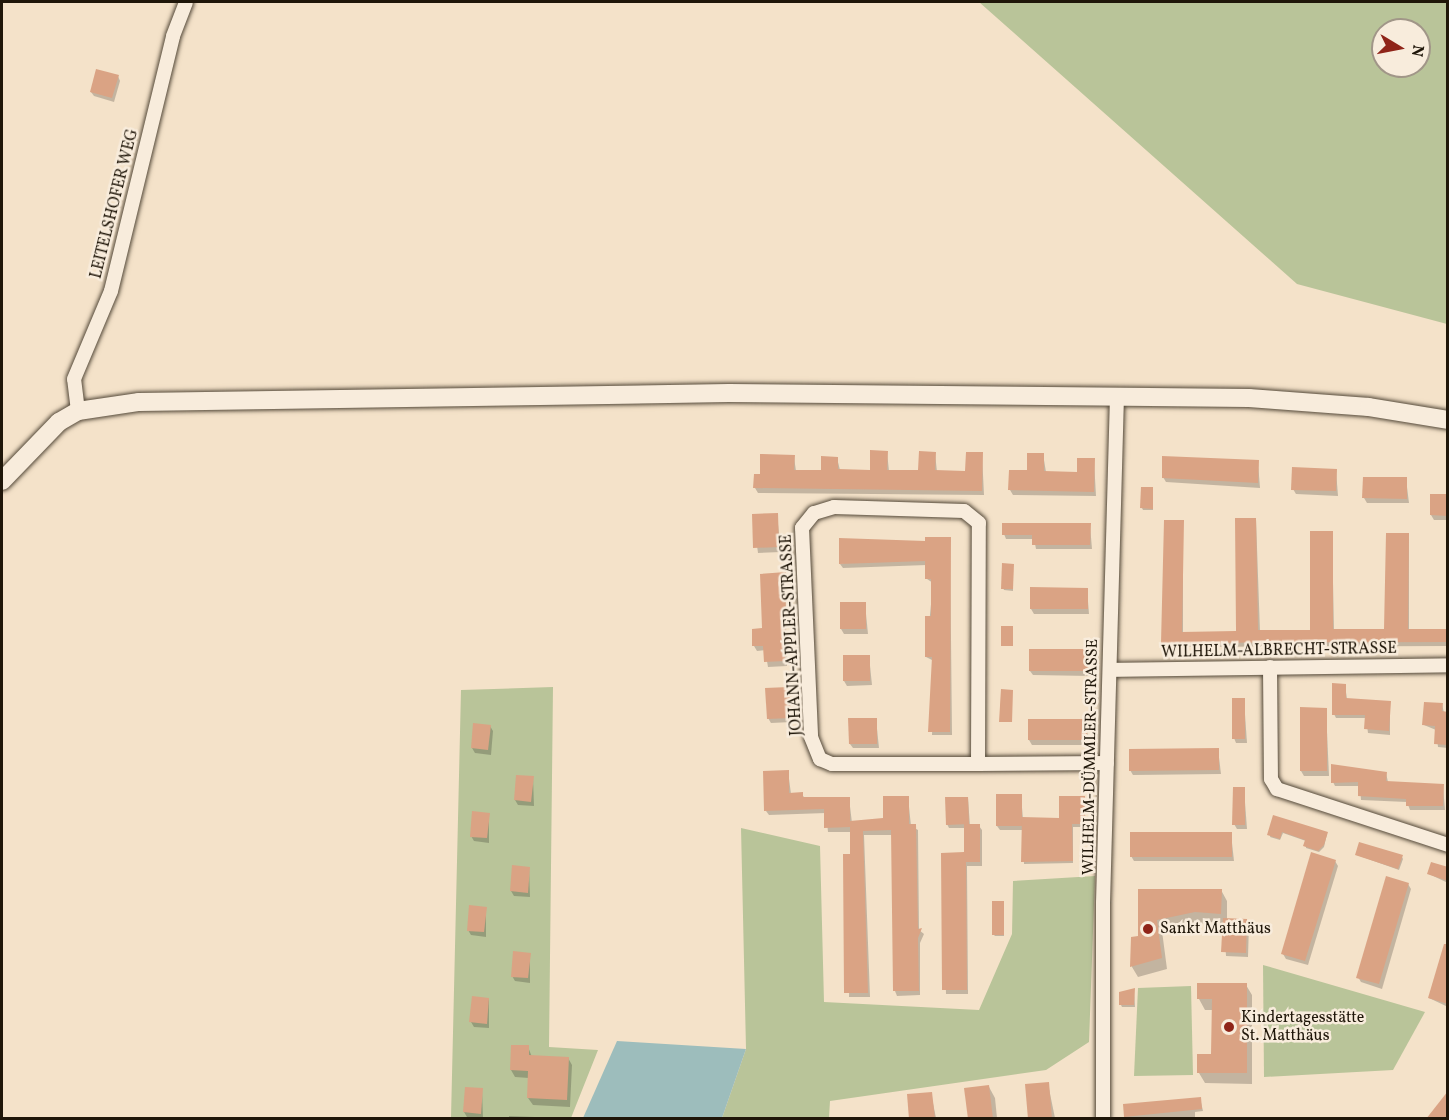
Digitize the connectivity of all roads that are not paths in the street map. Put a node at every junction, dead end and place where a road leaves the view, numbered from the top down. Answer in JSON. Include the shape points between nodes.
{"nodes":[{"id":1,"x":186,"y":2,"type":"edge"},
{"id":2,"x":1117,"y":396,"type":"junction"},
{"id":3,"x":78,"y":411,"type":"junction"},
{"id":4,"x":1448,"y":420,"type":"edge"},
{"id":5,"x":2,"y":481,"type":"edge"},
{"id":6,"x":1448,"y":665,"type":"edge"},
{"id":7,"x":1270,"y":667,"type":"junction"},
{"id":8,"x":1110,"y":670,"type":"junction"},
{"id":9,"x":1107,"y":763,"type":"junction"},
{"id":10,"x":978,"y":764,"type":"junction"},
{"id":11,"x":1448,"y":845,"type":"edge"},
{"id":12,"x":1103,"y":1119,"type":"edge"}],
"edges":[{"from":1,"to":3,"type":"street","name":"LEITELSHOFER WEG","via":[[173,36],[111,291],[74,379]]},
{"from":2,"to":3,"type":"main road","via":[[705,393],[140,402]]},
{"from":2,"to":4,"type":"main road","via":[[1309,401]]},
{"from":2,"to":8,"type":"street","name":"WILHELM-DÜMMLER-STRASSE"},
{"from":3,"to":5,"type":"main road","via":[[44,435]]},
{"from":6,"to":7,"type":"street","name":"WILHELM-ALBRECHT-STRASSE"},
{"from":7,"to":8,"type":"street","name":"WILHELM-ALBRECHT-STRASSE"},
{"from":7,"to":11,"type":"street","via":[[1271,779],[1277,789]]},
{"from":8,"to":9,"type":"street","name":"WILHELM-DÜMMLER-STRASSE"},
{"from":9,"to":10,"type":"street","name":"JOHANN-APPLER-STRASSE"},
{"from":9,"to":12,"type":"street","name":"WILHELM-DÜMMLER-STRASSE"},
{"from":10,"to":10,"type":"street","name":"JOHANN-APPLER-STRASSE","via":[[832,764],[820,759],[811,737],[802,528],[814,513],[834,507],[964,511],[979,523]]}]}
